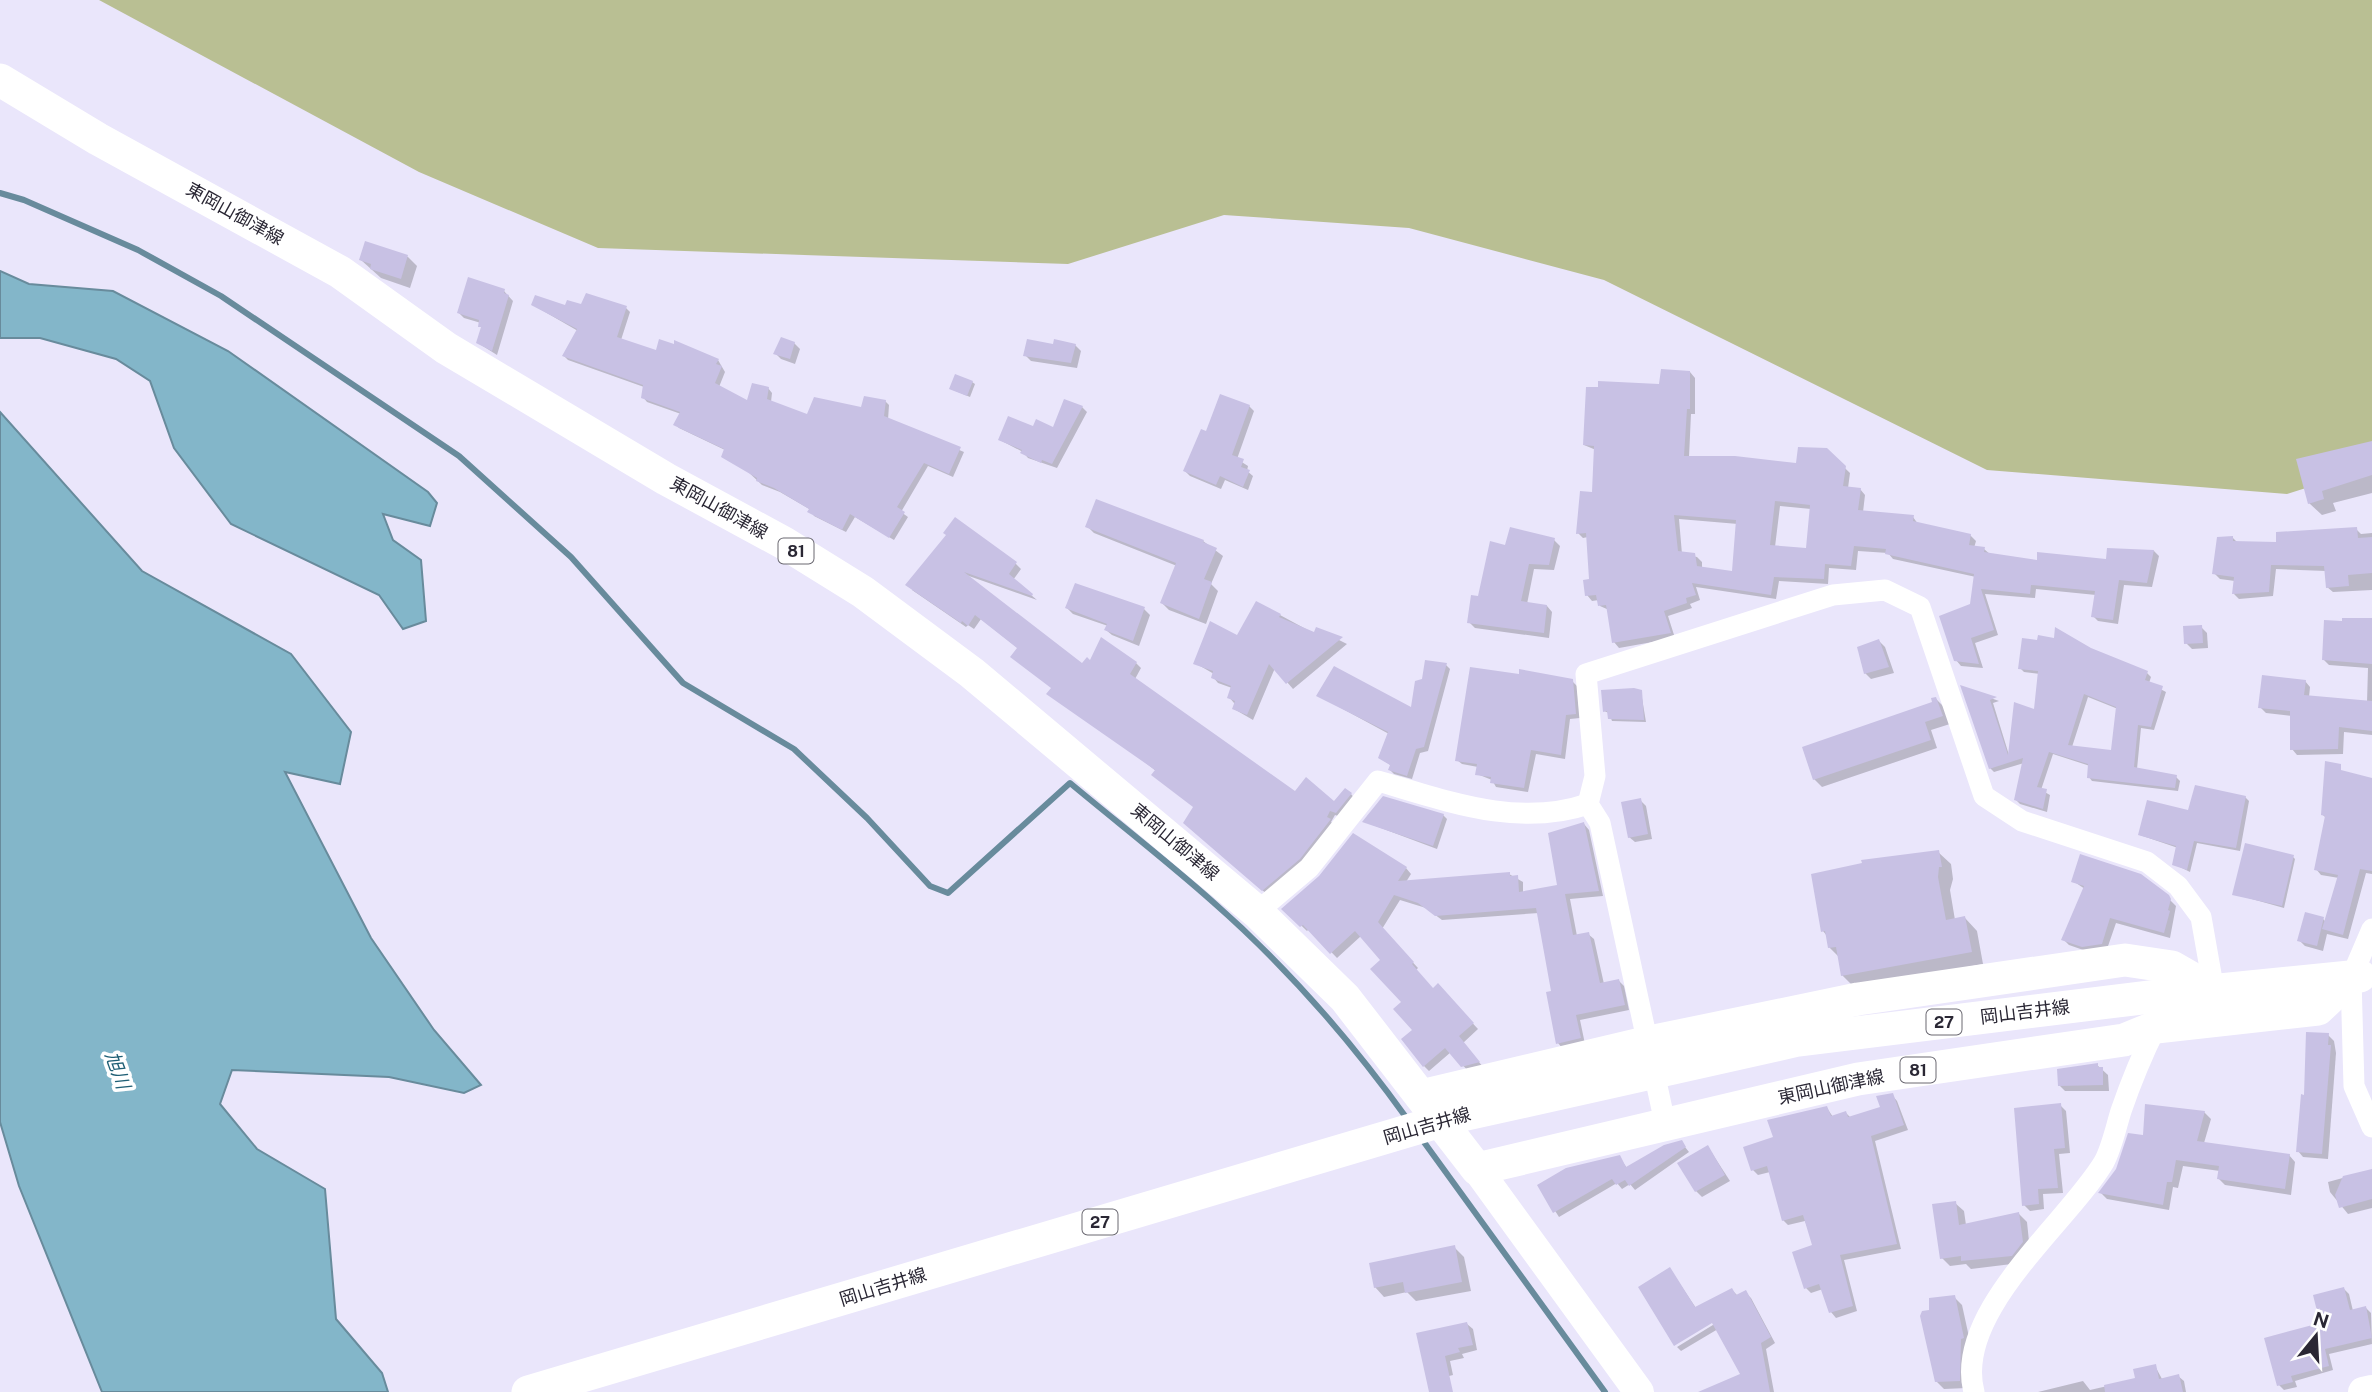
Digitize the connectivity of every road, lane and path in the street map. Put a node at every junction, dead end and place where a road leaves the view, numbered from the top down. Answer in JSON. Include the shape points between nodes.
{"nodes":[{"id":1,"x":0,"y":80,"type":"edge"},
{"id":2,"x":1588,"y":804,"type":"junction"},
{"id":3,"x":1257,"y":912,"type":"junction"},
{"id":4,"x":2372,"y":929,"type":"edge"},
{"id":5,"x":2365,"y":976,"type":"edge"},
{"id":6,"x":2214,"y":990,"type":"junction"},
{"id":7,"x":2153,"y":1012,"type":"junction"},
{"id":8,"x":1645,"y":1043,"type":"junction"},
{"id":9,"x":1421,"y":1096,"type":"junction"},
{"id":10,"x":1665,"y":1124,"type":"junction"},
{"id":11,"x":2372,"y":1127,"type":"edge"},
{"id":12,"x":1477,"y":1169,"type":"junction"},
{"id":13,"x":2372,"y":1390,"type":"edge"},
{"id":14,"x":528,"y":1392,"type":"edge"},
{"id":15,"x":1639,"y":1392,"type":"edge"},
{"id":16,"x":1974,"y":1392,"type":"edge"},
{"id":17,"x":2363,"y":1392,"type":"edge"}],
"edges":[{"from":1,"to":3,"type":"main road","name":"東岡山御津線","number":"81","via":[[340,272],[470,363],[863,592],[972,673]]},
{"from":2,"to":3,"type":"street","via":[[1561,813],[1478,811],[1378,781],[1309,868]]},
{"from":2,"to":6,"type":"street","via":[[1595,776],[1586,674],[1833,595],[1885,590],[1920,607],[1983,796],[2022,821],[2147,862],[2178,886],[2201,917]]},
{"from":2,"to":8,"type":"street","via":[[1600,823]]},
{"from":3,"to":9,"type":"main road","name":"東岡山御津線","number":"81","via":[[1345,998]]},
{"from":4,"to":5,"type":"street"},
{"from":5,"to":6,"type":"main road","name":"岡山吉井線","number":"27"},
{"from":5,"to":7,"type":"main road","name":"東岡山御津線","number":"81","via":[[2319,1009]]},
{"from":5,"to":11,"type":"street","via":[[2354,1086]]},
{"from":6,"to":7,"type":"main road","name":"岡山吉井線","number":"27"},
{"from":6,"to":8,"type":"main road","via":[[2172,967],[2125,960],[1858,999]]},
{"from":7,"to":10,"type":"main road","name":"東岡山御津線","number":"81","via":[[2124,1040],[1857,1079]]},
{"from":7,"to":14,"type":"main road","name":"岡山吉井線","number":"27","via":[[1798,1040],[1458,1116]]},
{"from":7,"to":16,"type":"street","via":[[2105,1160],[1988,1315],[1973,1357]]},
{"from":8,"to":9,"type":"main road"},
{"from":8,"to":10,"type":"street"},
{"from":9,"to":12,"type":"main road","name":"東岡山御津線","number":"81"},
{"from":10,"to":12,"type":"main road","name":"東岡山御津線","number":"81"},
{"from":12,"to":15,"type":"street"},
{"from":13,"to":17,"type":"street"}]}
